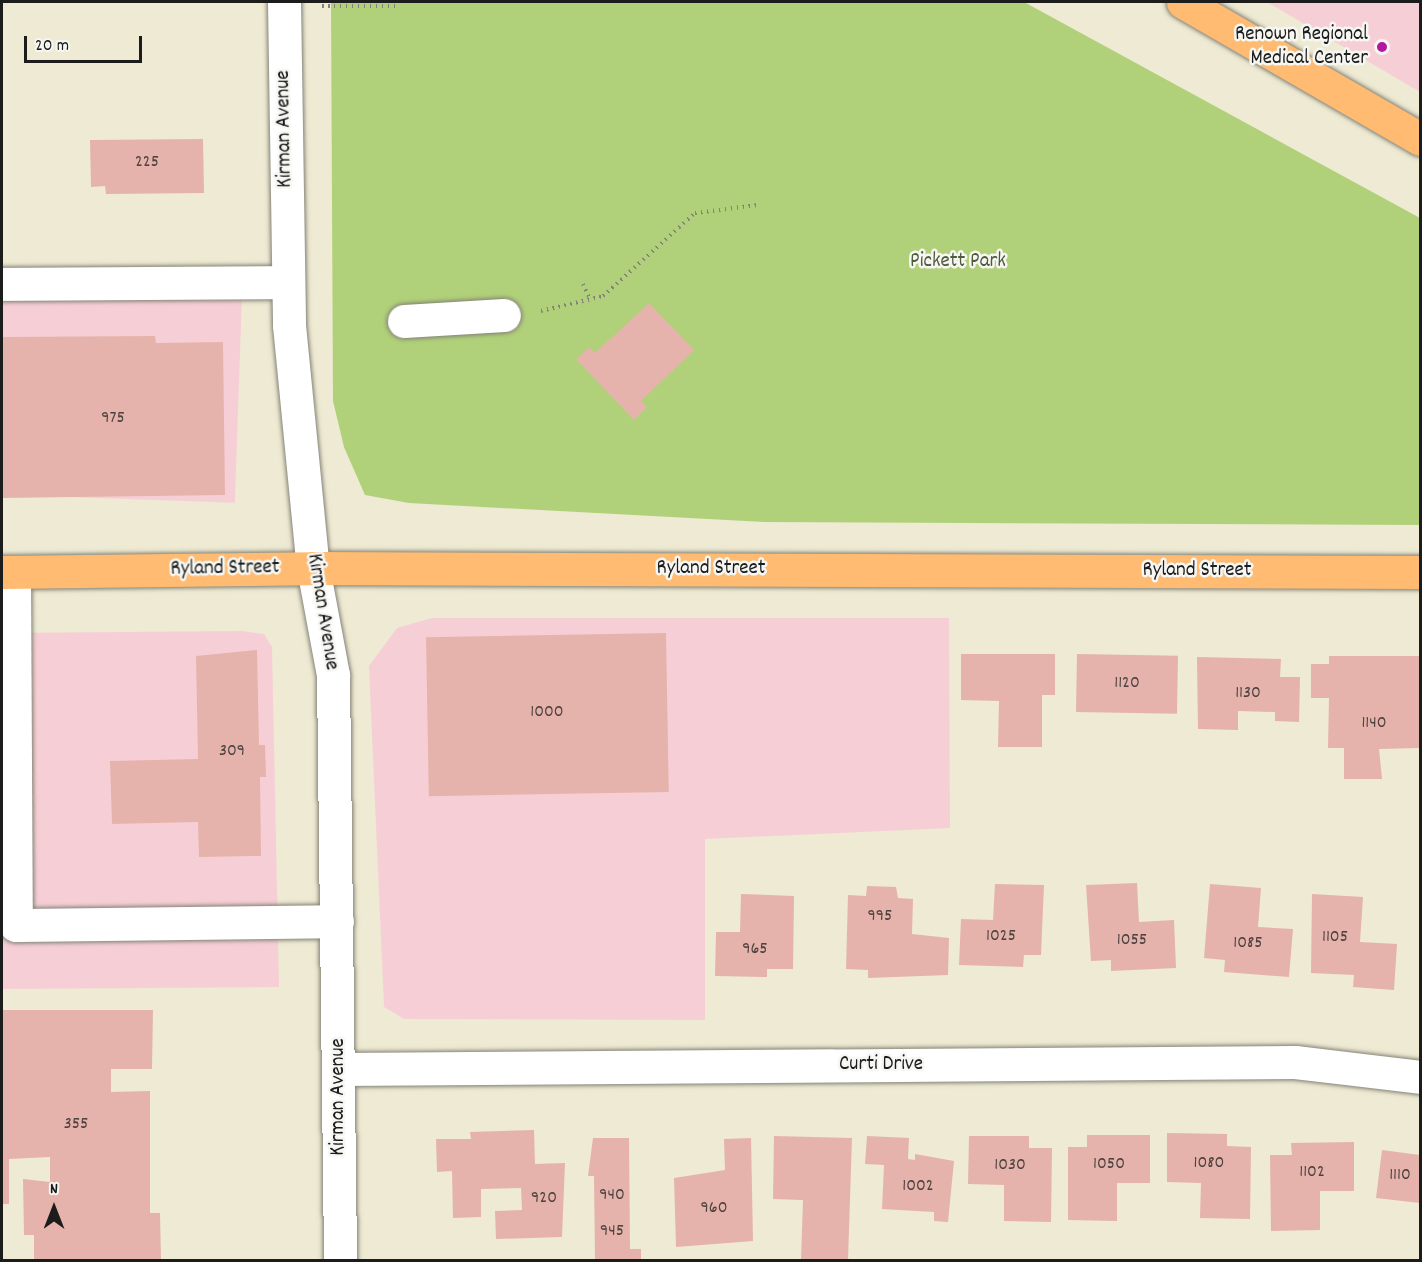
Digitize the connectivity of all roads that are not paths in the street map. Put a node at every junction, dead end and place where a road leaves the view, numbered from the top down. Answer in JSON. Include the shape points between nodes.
{"nodes":[{"id":1,"x":284,"y":2,"type":"edge"},
{"id":2,"x":1183,"y":2,"type":"edge"},
{"id":3,"x":1420,"y":139,"type":"edge"},
{"id":4,"x":287,"y":282,"type":"junction"},
{"id":5,"x":2,"y":284,"type":"edge"},
{"id":6,"x":504,"y":315,"type":"road end"},
{"id":7,"x":404,"y":321,"type":"dead end"},
{"id":8,"x":313,"y":568,"type":"junction"},
{"id":9,"x":8,"y":572,"type":"edge"},
{"id":10,"x":1420,"y":572,"type":"edge"},
{"id":11,"x":337,"y":921,"type":"junction"},
{"id":12,"x":340,"y":1068,"type":"junction"},
{"id":13,"x":1420,"y":1077,"type":"edge"},
{"id":14,"x":340,"y":1260,"type":"edge"}],
"edges":[{"from":1,"to":4,"type":"street","name":"Kirman Avenue"},
{"from":2,"to":3,"type":"main road"},
{"from":4,"to":5,"type":"street"},
{"from":4,"to":8,"type":"street","name":"Kirman Avenue"},
{"from":6,"to":7,"type":"street"},
{"from":8,"to":9,"type":"main road","name":"Ryland Street"},
{"from":8,"to":10,"type":"main road","name":"Ryland Street"},
{"from":8,"to":11,"type":"street","name":"Kirman Avenue","via":[[333,675]]},
{"from":9,"to":11,"type":"street","via":[[16,925]]},
{"from":11,"to":12,"type":"street","name":"Kirman Avenue"},
{"from":12,"to":13,"type":"street","name":"Curti Drive","via":[[1295,1062]]},
{"from":12,"to":14,"type":"street","name":"Kirman Avenue"}]}
